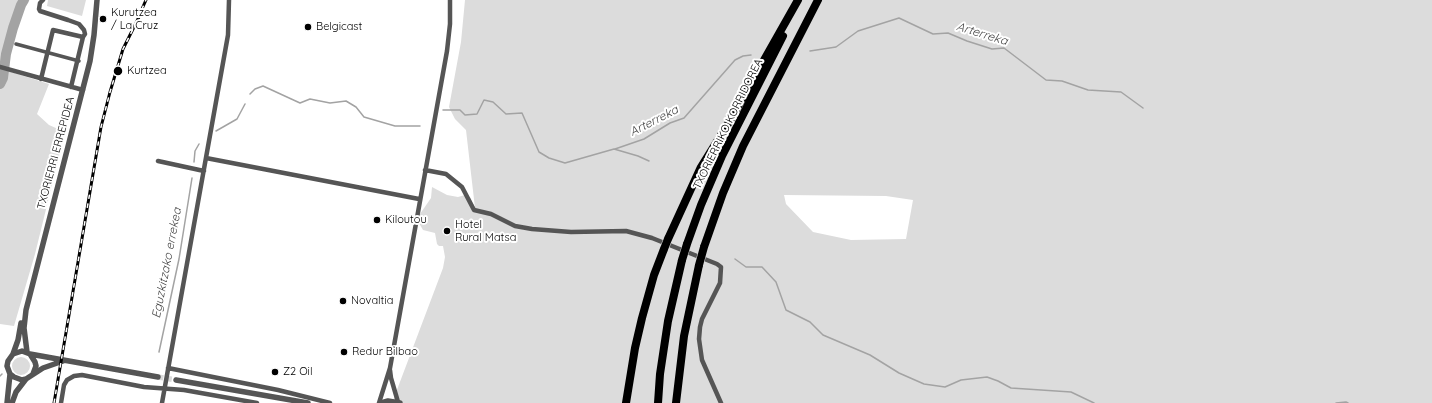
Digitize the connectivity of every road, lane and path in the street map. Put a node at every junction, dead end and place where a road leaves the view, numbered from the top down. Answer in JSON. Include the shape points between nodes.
{"nodes":[{"id":1,"x":43,"y":0,"type":"edge"},
{"id":2,"x":97,"y":0,"type":"edge"},
{"id":3,"x":229,"y":0,"type":"edge"},
{"id":4,"x":450,"y":0,"type":"edge"},
{"id":5,"x":798,"y":0,"type":"edge"},
{"id":6,"x":802,"y":0,"type":"edge"},
{"id":7,"x":818,"y":0,"type":"edge"},
{"id":8,"x":82,"y":37,"type":"junction"},
{"id":9,"x":16,"y":44,"type":"dead end"},
{"id":10,"x":48,"y":53,"type":"junction"},
{"id":11,"x":78,"y":61,"type":"junction"},
{"id":12,"x":0,"y":67,"type":"edge"},
{"id":13,"x":41,"y":79,"type":"junction"},
{"id":14,"x":71,"y":87,"type":"junction"},
{"id":15,"x":82,"y":90,"type":"junction"},
{"id":16,"x":206,"y":158,"type":"junction"},
{"id":17,"x":158,"y":161,"type":"dead end"},
{"id":18,"x":425,"y":170,"type":"junction"},
{"id":19,"x":204,"y":171,"type":"junction"},
{"id":20,"x":419,"y":199,"type":"junction"},
{"id":21,"x":26,"y":310,"type":"junction"},
{"id":22,"x":29,"y":353,"type":"junction"},
{"id":23,"x":13,"y":354,"type":"junction"},
{"id":24,"x":66,"y":360,"type":"junction"},
{"id":25,"x":168,"y":368,"type":"junction"},
{"id":26,"x":390,"y":368,"type":"junction"},
{"id":27,"x":10,"y":374,"type":"junction"},
{"id":28,"x":33,"y":374,"type":"junction"},
{"id":29,"x":158,"y":377,"type":"tunnel mouth"},
{"id":30,"x":26,"y":379,"type":"junction"},
{"id":31,"x":176,"y":380,"type":"tunnel mouth"},
{"id":32,"x":165,"y":389,"type":"junction"},
{"id":33,"x":7,"y":403,"type":"edge"},
{"id":34,"x":12,"y":403,"type":"edge"},
{"id":35,"x":61,"y":403,"type":"edge"},
{"id":36,"x":162,"y":403,"type":"edge"},
{"id":37,"x":257,"y":403,"type":"edge"},
{"id":38,"x":308,"y":403,"type":"edge"},
{"id":39,"x":330,"y":403,"type":"edge"},
{"id":40,"x":380,"y":403,"type":"edge"},
{"id":41,"x":399,"y":403,"type":"edge"},
{"id":42,"x":626,"y":403,"type":"edge"},
{"id":43,"x":658,"y":403,"type":"edge"},
{"id":44,"x":676,"y":403,"type":"edge"},
{"id":45,"x":721,"y":403,"type":"edge"}],
"edges":[{"from":1,"to":8,"type":"street","via":[[40,3],[40,11],[79,24],[85,34]]},
{"from":2,"to":15,"type":"street","name":"TXORIERRI ERREPIDEA","via":[[90,61]]},
{"from":3,"to":16,"type":"street","via":[[228,35]]},
{"from":4,"to":18,"type":"street","via":[[450,24]]},
{"from":5,"to":42,"type":"highway","bridge":true,"via":[[702,167],[668,239],[654,275],[642,318]]},
{"from":6,"to":43,"type":"highway","name":"TXORIERRIKO KORRIDOREA","bridge":true,"via":[[706,190],[682,260],[668,322]]},
{"from":7,"to":44,"type":"highway","name":"TXORIERRIKO KORRIDOREA","bridge":true,"via":[[743,146],[723,193],[704,247],[691,296]]},
{"from":8,"to":10,"type":"street","via":[[53,30]]},
{"from":8,"to":11,"type":"street"},
{"from":9,"to":10,"type":"street"},
{"from":10,"to":11,"type":"street"},
{"from":10,"to":13,"type":"street"},
{"from":11,"to":14,"type":"street"},
{"from":12,"to":13,"type":"street"},
{"from":13,"to":14,"type":"street"},
{"from":14,"to":15,"type":"street"},
{"from":15,"to":21,"type":"street","name":"TXORIERRI ERREPIDEA"},
{"from":16,"to":19,"type":"street"},
{"from":16,"to":20,"type":"street"},
{"from":17,"to":19,"type":"street"},
{"from":18,"to":20,"type":"street"},
{"from":18,"to":45,"type":"street","via":[[446,174],[462,187],[474,210],[491,214],[515,226],[571,232],[626,231],[652,238],[721,267],[720,283],[702,319],[699,339],[702,360]]},
{"from":19,"to":25,"type":"street"},
{"from":20,"to":26,"type":"street"},
{"from":21,"to":22,"type":"street","name":"TXORIERRI ERREPIDEA","via":[[24,328]]},
{"from":21,"to":23,"type":"street","name":"TXORIERRI ERREPIDEA"},
{"from":22,"to":23,"type":"street","via":[[22,351]]},
{"from":22,"to":24,"type":"street"},
{"from":22,"to":28,"type":"street","name":"TXORIERRI ERREPIDEA","via":[[35,362]]},
{"from":23,"to":27,"type":"street","name":"TXORIERRI ERREPIDEA","via":[[8,361]]},
{"from":24,"to":28,"type":"street","via":[[50,364]]},
{"from":24,"to":29,"type":"street"},
{"from":25,"to":32,"type":"street"},
{"from":25,"to":39,"type":"street"},
{"from":26,"to":40,"type":"street"},
{"from":26,"to":41,"type":"street"},
{"from":27,"to":30,"type":"street","via":[[18,379]]},
{"from":27,"to":33,"type":"street","name":"TXORIERRI ERREPIDEA"},
{"from":28,"to":30,"type":"street"},
{"from":30,"to":34,"type":"street","via":[[16,392]]},
{"from":31,"to":38,"type":"street"},
{"from":32,"to":35,"type":"street","via":[[82,375],[74,376],[64,385]]},
{"from":32,"to":36,"type":"street"},
{"from":32,"to":37,"type":"street"},
{"from":40,"to":41,"type":"street"}]}
